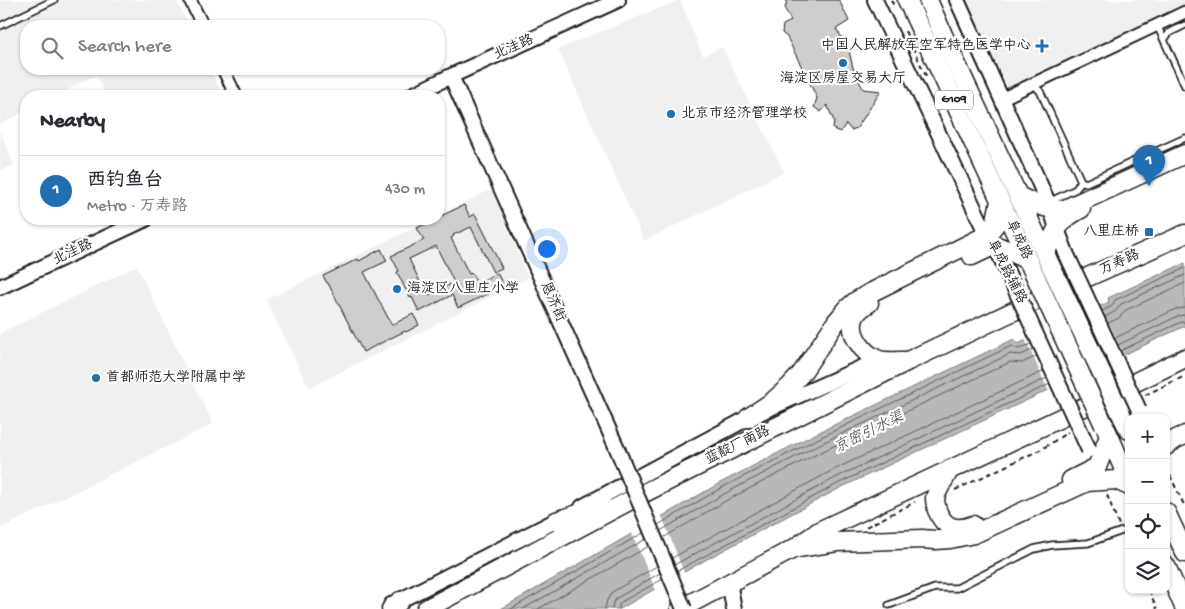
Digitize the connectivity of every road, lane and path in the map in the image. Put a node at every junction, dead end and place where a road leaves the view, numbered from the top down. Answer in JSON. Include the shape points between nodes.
{"nodes":[{"id":1,"x":54,"y":0,"type":"edge"},
{"id":2,"x":190,"y":0,"type":"edge"},
{"id":3,"x":618,"y":0,"type":"edge"},
{"id":4,"x":875,"y":0,"type":"edge"},
{"id":5,"x":891,"y":0,"type":"edge"},
{"id":6,"x":957,"y":0,"type":"edge"},
{"id":7,"x":932,"y":2,"type":"edge"},
{"id":8,"x":901,"y":4,"type":"edge"},
{"id":9,"x":1185,"y":12,"type":"edge"},
{"id":10,"x":199,"y":20,"type":"edge"},
{"id":11,"x":1157,"y":25,"type":"junction"},
{"id":12,"x":0,"y":26,"type":"edge"},
{"id":13,"x":1185,"y":26,"type":"edge"},
{"id":14,"x":904,"y":27,"type":"dead end"},
{"id":15,"x":1164,"y":40,"type":"junction"},
{"id":16,"x":226,"y":75,"type":"edge"},
{"id":17,"x":451,"y":76,"type":"junction"},
{"id":18,"x":926,"y":76,"type":"dead end"},
{"id":19,"x":1028,"y":86,"type":"junction"},
{"id":20,"x":1185,"y":86,"type":"edge"},
{"id":21,"x":233,"y":90,"type":"edge"},
{"id":22,"x":422,"y":90,"type":"edge"},
{"id":23,"x":1001,"y":99,"type":"junction"},
{"id":24,"x":1185,"y":138,"type":"edge"},
{"id":25,"x":1185,"y":154,"type":"edge"},
{"id":26,"x":1185,"y":161,"type":"edge"},
{"id":27,"x":1081,"y":181,"type":"junction"},
{"id":28,"x":1018,"y":196,"type":"junction"},
{"id":29,"x":1000,"y":201,"type":"junction"},
{"id":30,"x":1051,"y":208,"type":"junction"},
{"id":31,"x":133,"y":225,"type":"edge"},
{"id":32,"x":1057,"y":229,"type":"junction"},
{"id":33,"x":1183,"y":233,"type":"edge"},
{"id":34,"x":991,"y":240,"type":"junction"},
{"id":35,"x":1047,"y":257,"type":"junction"},
{"id":36,"x":1030,"y":265,"type":"junction"},
{"id":37,"x":0,"y":286,"type":"edge"},
{"id":38,"x":1054,"y":292,"type":"joint"},
{"id":39,"x":1185,"y":358,"type":"edge"},
{"id":40,"x":879,"y":360,"type":"junction"},
{"id":41,"x":908,"y":362,"type":"junction"},
{"id":42,"x":1185,"y":376,"type":"edge"},
{"id":43,"x":1142,"y":408,"type":"edge"},
{"id":44,"x":748,"y":418,"type":"junction"},
{"id":45,"x":1125,"y":422,"type":"edge"},
{"id":46,"x":1185,"y":426,"type":"edge"},
{"id":47,"x":1075,"y":429,"type":"dead end"},
{"id":48,"x":1106,"y":430,"type":"junction"},
{"id":49,"x":1170,"y":432,"type":"edge"},
{"id":50,"x":1185,"y":435,"type":"edge"},
{"id":51,"x":1170,"y":443,"type":"edge"},
{"id":52,"x":950,"y":469,"type":"junction"},
{"id":53,"x":1125,"y":472,"type":"edge"},
{"id":54,"x":1099,"y":474,"type":"junction"},
{"id":55,"x":1170,"y":475,"type":"edge"},
{"id":56,"x":1125,"y":484,"type":"edge"},
{"id":57,"x":644,"y":493,"type":"junction"},
{"id":58,"x":935,"y":497,"type":"junction"},
{"id":59,"x":915,"y":502,"type":"dead end"},
{"id":60,"x":1185,"y":507,"type":"edge"},
{"id":61,"x":556,"y":521,"type":"junction"},
{"id":62,"x":1170,"y":521,"type":"edge"},
{"id":63,"x":863,"y":529,"type":"dead end"},
{"id":64,"x":1122,"y":531,"type":"junction"},
{"id":65,"x":1125,"y":538,"type":"edge"},
{"id":66,"x":795,"y":548,"type":"junction"},
{"id":67,"x":1185,"y":553,"type":"edge"},
{"id":68,"x":1170,"y":575,"type":"edge"},
{"id":69,"x":729,"y":582,"type":"junction"},
{"id":70,"x":1150,"y":594,"type":"edge"},
{"id":71,"x":696,"y":604,"type":"edge"},
{"id":72,"x":888,"y":605,"type":"dead end"},
{"id":73,"x":392,"y":606,"type":"edge"},
{"id":74,"x":426,"y":609,"type":"edge"},
{"id":75,"x":682,"y":609,"type":"edge"},
{"id":76,"x":734,"y":609,"type":"edge"},
{"id":77,"x":1157,"y":609,"type":"edge"},
{"id":78,"x":1185,"y":609,"type":"edge"}],
"edges":[{"from":1,"to":12,"type":"lane"},
{"from":2,"to":10,"type":"street"},
{"from":3,"to":17,"type":"street","name":"北洼路"},
{"from":4,"to":34,"type":"street","name":"阜成路辅路"},
{"from":5,"to":8,"type":"path"},
{"from":6,"to":23,"type":"street"},
{"from":7,"to":28,"type":"highway","name":"阜成路","number":"G109","via":[[944,38]]},
{"from":8,"to":29,"type":"highway","name":"阜成路","number":"G109"},
{"from":9,"to":11,"type":"street"},
{"from":11,"to":15,"type":"lane"},
{"from":11,"to":19,"type":"street"},
{"from":13,"to":15,"type":"lane","via":[[1169,33]]},
{"from":14,"to":18,"type":"path"},
{"from":15,"to":20,"type":"lane"},
{"from":16,"to":21,"type":"street"},
{"from":17,"to":22,"type":"street","name":"北洼路"},
{"from":17,"to":75,"type":"street","name":"恩济街","bridge":true,"via":[[616,446]]},
{"from":19,"to":23,"type":"street"},
{"from":19,"to":27,"type":"lane","via":[[1035,86],[1040,91]]},
{"from":23,"to":30,"type":"street"},
{"from":24,"to":27,"type":"lane","via":[[1086,183]]},
{"from":25,"to":30,"type":"highway","via":[[1065,209]]},
{"from":26,"to":32,"type":"highway","via":[[1071,214]]},
{"from":27,"to":30,"type":"lane","via":[[1076,189],[1053,200]]},
{"from":28,"to":30,"type":"highway"},
{"from":28,"to":35,"type":"highway","name":"阜成路","number":"G109"},
{"from":29,"to":34,"type":"highway"},
{"from":29,"to":36,"type":"highway","name":"阜成路","number":"G109"},
{"from":30,"to":32,"type":"street"},
{"from":31,"to":37,"type":"street","name":"北洼路"},
{"from":32,"to":35,"type":"highway"},
{"from":32,"to":43,"type":"street","bridge":true},
{"from":33,"to":38,"type":"highway","name":"万寿路"},
{"from":34,"to":36,"type":"highway"},
{"from":34,"to":40,"type":"highway","via":[[859,310],[853,325],[855,335],[867,353]]},
{"from":34,"to":44,"type":"highway","via":[[856,301],[836,322],[801,374],[772,402]]},
{"from":34,"to":54,"type":"street","name":"阜成路辅路","bridge":true},
{"from":35,"to":45,"type":"highway","name":"阜成路","number":"G109","bridge":true},
{"from":36,"to":48,"type":"highway","name":"阜成路","number":"G109","bridge":true},
{"from":38,"to":41,"type":"highway","name":"蓝靛厂南路"},
{"from":39,"to":52,"type":"highway"},
{"from":40,"to":41,"type":"highway"},
{"from":40,"to":44,"type":"street","name":"蓝靛厂南路"},
{"from":41,"to":57,"type":"highway","name":"蓝靛厂南路"},
{"from":42,"to":43,"type":"path"},
{"from":44,"to":61,"type":"street","name":"蓝靛厂南路"},
{"from":46,"to":49,"type":"highway"},
{"from":47,"to":58,"type":"path","via":[[1042,449]]},
{"from":48,"to":53,"type":"highway","name":"阜成路","number":"G109"},
{"from":48,"to":54,"type":"highway"},
{"from":50,"to":51,"type":"highway"},
{"from":52,"to":58,"type":"highway"},
{"from":52,"to":66,"type":"highway","via":[[820,531]]},
{"from":54,"to":56,"type":"highway"},
{"from":54,"to":58,"type":"highway","via":[[1084,474],[980,523],[960,529],[945,523],[939,515]]},
{"from":54,"to":64,"type":"path"},
{"from":54,"to":66,"type":"highway","via":[[983,530],[950,540],[837,542]]},
{"from":55,"to":60,"type":"path"},
{"from":57,"to":61,"type":"highway"},
{"from":57,"to":74,"type":"highway","name":"蓝靛厂南路"},
{"from":59,"to":63,"type":"path"},
{"from":61,"to":73,"type":"street","name":"蓝靛厂南路"},
{"from":62,"to":67,"type":"highway"},
{"from":64,"to":65,"type":"path"},
{"from":64,"to":72,"type":"lane","via":[[1088,543],[1034,549],[957,588],[935,588]]},
{"from":66,"to":69,"type":"highway"},
{"from":68,"to":78,"type":"highway"},
{"from":69,"to":71,"type":"highway"},
{"from":69,"to":76,"type":"street"},
{"from":70,"to":77,"type":"path"},
{"from":71,"to":75,"type":"highway"}]}
